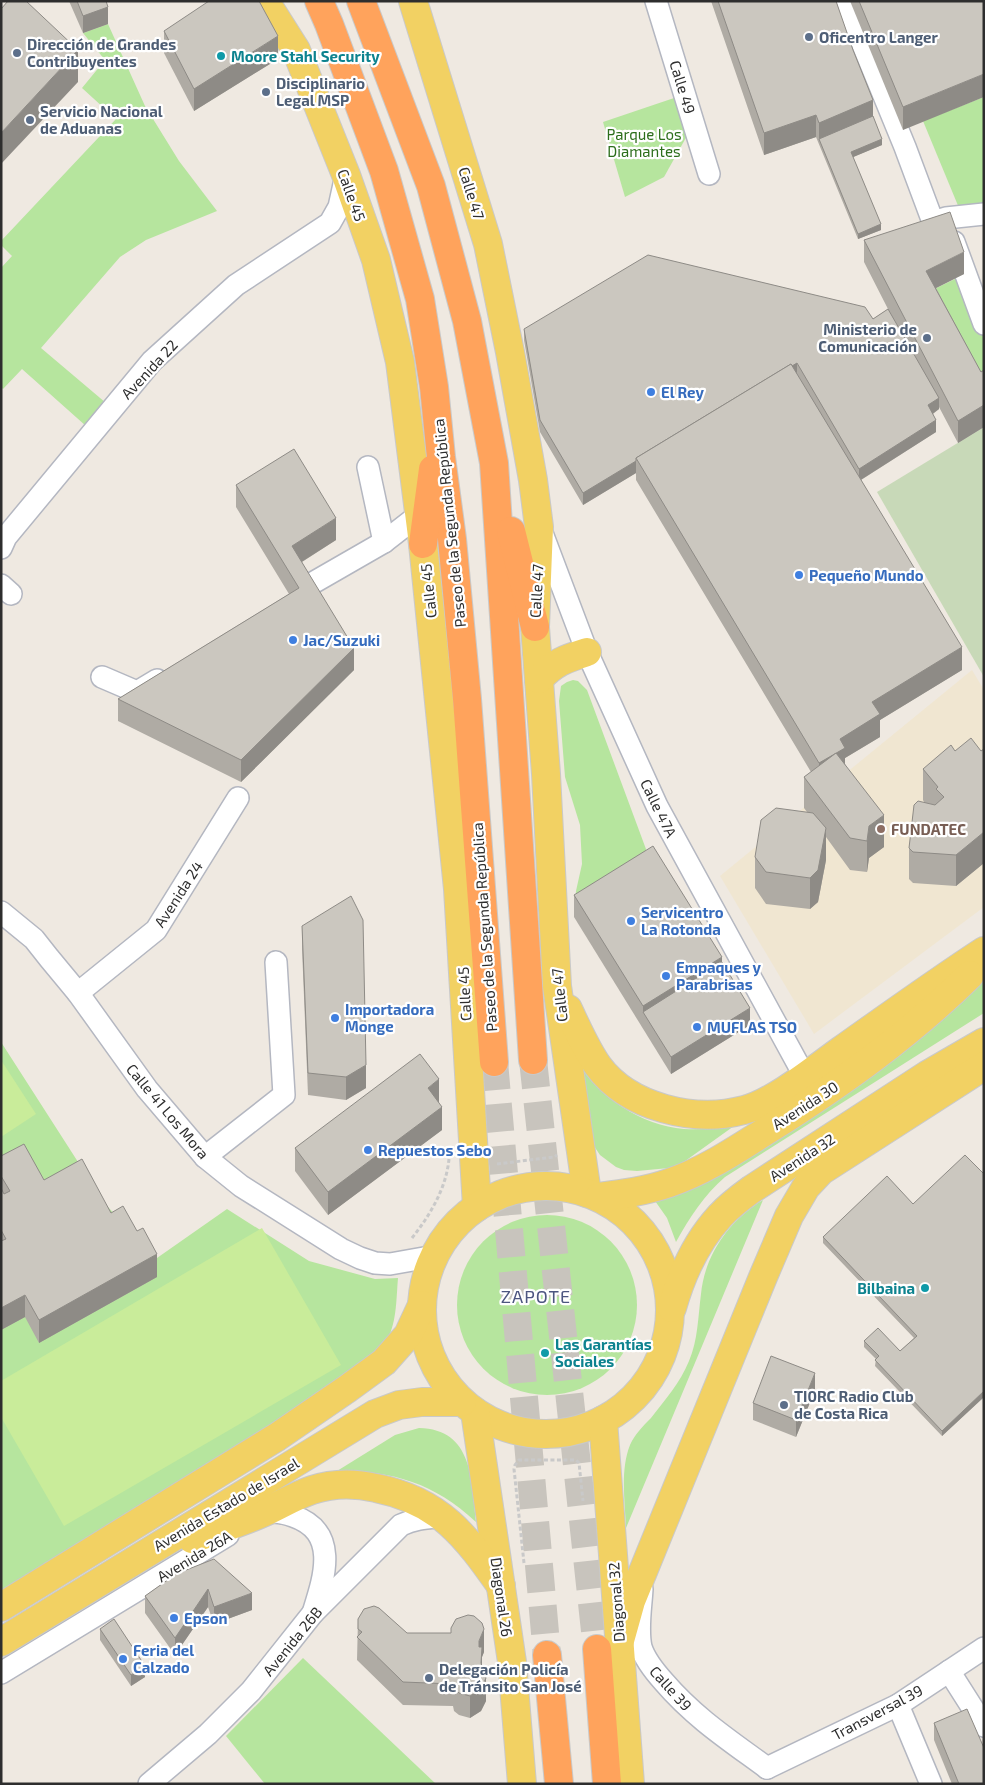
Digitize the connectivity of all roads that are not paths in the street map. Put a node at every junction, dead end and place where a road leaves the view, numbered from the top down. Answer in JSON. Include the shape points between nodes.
{"nodes":[{"id":1,"x":265,"y":1,"type":"edge"},
{"id":2,"x":319,"y":1,"type":"edge"},
{"id":3,"x":361,"y":1,"type":"edge"},
{"id":4,"x":413,"y":1,"type":"edge"},
{"id":5,"x":656,"y":1,"type":"edge"},
{"id":6,"x":845,"y":1,"type":"edge"},
{"id":7,"x":709,"y":174,"type":"dead end"},
{"id":8,"x":346,"y":175,"type":"junction"},
{"id":9,"x":984,"y":214,"type":"edge"},
{"id":10,"x":946,"y":218,"type":"junction"},
{"id":11,"x":330,"y":223,"type":"junction"},
{"id":12,"x":364,"y":227,"type":"junction"},
{"id":13,"x":984,"y":324,"type":"edge"},
{"id":14,"x":438,"y":426,"type":"junction"},
{"id":15,"x":494,"y":463,"type":"junction"},
{"id":16,"x":368,"y":467,"type":"dead end"},
{"id":17,"x":420,"y":514,"type":"junction"},
{"id":18,"x":539,"y":527,"type":"junction"},
{"id":19,"x":3,"y":539,"type":"edge"},
{"id":20,"x":384,"y":542,"type":"junction"},
{"id":21,"x":423,"y":544,"type":"junction"},
{"id":22,"x":304,"y":588,"type":"edge"},
{"id":23,"x":535,"y":627,"type":"junction"},
{"id":24,"x":587,"y":652,"type":"junction"},
{"id":25,"x":175,"y":668,"type":"edge"},
{"id":26,"x":102,"y":677,"type":"dead end"},
{"id":27,"x":539,"y":679,"type":"junction"},
{"id":28,"x":238,"y":798,"type":"dead end"},
{"id":29,"x":1,"y":912,"type":"edge"},
{"id":30,"x":984,"y":951,"type":"edge"},
{"id":31,"x":276,"y":962,"type":"dead end"},
{"id":32,"x":984,"y":962,"type":"edge"},
{"id":33,"x":556,"y":986,"type":"junction"},
{"id":34,"x":78,"y":993,"type":"junction"},
{"id":35,"x":984,"y":1042,"type":"edge"},
{"id":36,"x":533,"y":1060,"type":"tunnel mouth"},
{"id":37,"x":494,"y":1062,"type":"tunnel mouth"},
{"id":38,"x":984,"y":1066,"type":"edge"},
{"id":39,"x":805,"y":1076,"type":"junction"},
{"id":40,"x":205,"y":1157,"type":"junction"},
{"id":41,"x":593,"y":1195,"type":"junction"},
{"id":42,"x":477,"y":1207,"type":"junction"},
{"id":43,"x":435,"y":1256,"type":"junction"},
{"id":44,"x":422,"y":1304,"type":"junction"},
{"id":45,"x":670,"y":1317,"type":"junction"},
{"id":46,"x":468,"y":1407,"type":"junction"},
{"id":47,"x":603,"y":1420,"type":"junction"},
{"id":48,"x":266,"y":1512,"type":"junction"},
{"id":49,"x":442,"y":1517,"type":"junction"},
{"id":50,"x":132,"y":1561,"type":"junction"},
{"id":51,"x":642,"y":1574,"type":"junction"},
{"id":52,"x":501,"y":1586,"type":"junction"},
{"id":53,"x":1,"y":1607,"type":"edge"},
{"id":54,"x":313,"y":1613,"type":"junction"},
{"id":55,"x":1,"y":1642,"type":"edge"},
{"id":56,"x":608,"y":1646,"type":"junction"},
{"id":57,"x":984,"y":1648,"type":"edge"},
{"id":58,"x":547,"y":1655,"type":"tunnel mouth"},
{"id":59,"x":948,"y":1671,"type":"junction"},
{"id":60,"x":1,"y":1672,"type":"edge"},
{"id":61,"x":898,"y":1705,"type":"junction"},
{"id":62,"x":984,"y":1726,"type":"edge"},
{"id":63,"x":766,"y":1776,"type":"edge"},
{"id":64,"x":149,"y":1784,"type":"edge"},
{"id":65,"x":522,"y":1784,"type":"edge"},
{"id":66,"x":560,"y":1784,"type":"edge"},
{"id":67,"x":607,"y":1784,"type":"edge"},
{"id":68,"x":630,"y":1784,"type":"edge"},
{"id":69,"x":931,"y":1784,"type":"edge"}],
"edges":[{"from":1,"to":8,"type":"main road","name":"Calle 45","via":[[296,50]]},
{"from":2,"to":14,"type":"highway","name":"Paseo de la Segunda República","via":[[384,171],[418,290]]},
{"from":3,"to":15,"type":"highway","via":[[431,186],[467,322]]},
{"from":4,"to":18,"type":"main road","name":"Calle 47","via":[[488,244]]},
{"from":5,"to":7,"type":"street","name":"Calle 49"},
{"from":6,"to":10,"type":"street","via":[[933,222]]},
{"from":8,"to":11,"type":"street","via":[[339,207]]},
{"from":8,"to":12,"type":"main road","name":"Calle 45"},
{"from":9,"to":10,"type":"street"},
{"from":10,"to":13,"type":"street"},
{"from":11,"to":12,"type":"street"},
{"from":11,"to":19,"type":"street","name":"Avenida 22","via":[[236,285],[152,361]]},
{"from":12,"to":17,"type":"main road","name":"Calle 45","via":[[376,260],[400,362]]},
{"from":14,"to":21,"type":"highway"},
{"from":14,"to":37,"type":"highway","name":"Paseo de la Segunda República","via":[[467,699]]},
{"from":15,"to":23,"type":"highway"},
{"from":15,"to":36,"type":"highway"},
{"from":16,"to":20,"type":"street"},
{"from":17,"to":20,"type":"street"},
{"from":17,"to":21,"type":"main road","name":"Calle 45"},
{"from":18,"to":23,"type":"main road","name":"Calle 47"},
{"from":18,"to":24,"type":"street","name":"Calle 47A"},
{"from":20,"to":22,"type":"street"},
{"from":21,"to":42,"type":"main road","name":"Calle 45","via":[[458,889]]},
{"from":23,"to":27,"type":"main road","name":"Calle 47"},
{"from":24,"to":27,"type":"main road","via":[[550,667]]},
{"from":24,"to":39,"type":"street","name":"Calle 47A","via":[[657,806]]},
{"from":25,"to":26,"type":"street","via":[[136,692]]},
{"from":27,"to":33,"type":"main road","name":"Calle 47"},
{"from":28,"to":34,"type":"street","name":"Avenida 24","via":[[156,930]]},
{"from":29,"to":34,"type":"street","name":"Calle 41 Los Mora","via":[[34,939]]},
{"from":30,"to":39,"type":"main road"},
{"from":31,"to":40,"type":"street","via":[[284,1094]]},
{"from":32,"to":41,"type":"main road","name":"Avenida 30","via":[[944,1001],[874,1060],[708,1167],[643,1191]]},
{"from":33,"to":39,"type":"main road","via":[[598,1066],[616,1085],[658,1106],[676,1112],[700,1114],[745,1110]]},
{"from":33,"to":41,"type":"main road","name":"Calle 47"},
{"from":34,"to":40,"type":"street","name":"Calle 41 Los Mora","via":[[147,1089]]},
{"from":35,"to":45,"type":"main road","name":"Avenida 32","via":[[919,1080],[734,1203],[701,1242],[679,1284]]},
{"from":38,"to":51,"type":"main road","via":[[821,1171],[806,1187],[789,1216],[763,1277]]},
{"from":40,"to":43,"type":"street","name":"Calle 41 Los Mora","via":[[249,1191],[340,1249],[360,1258],[390,1264]]},
{"from":41,"to":42,"type":"main road","via":[[565,1187],[542,1186],[519,1189]]},
{"from":41,"to":45,"type":"main road","via":[[638,1227],[657,1253],[667,1284]]},
{"from":42,"to":43,"type":"main road","via":[[455,1226]]},
{"from":43,"to":44,"type":"main road"},
{"from":44,"to":46,"type":"main road","via":[[427,1347],[447,1386]]},
{"from":44,"to":53,"type":"main road","name":"Avenida Estado de Israel","via":[[408,1335],[384,1362],[355,1384],[276,1437]]},
{"from":45,"to":47,"type":"main road","via":[[664,1348],[650,1377],[629,1402]]},
{"from":46,"to":47,"type":"main road","via":[[494,1423],[538,1434],[560,1433]]},
{"from":46,"to":50,"type":"main road","name":"Avenida Estado de Israel","via":[[422,1402],[399,1405],[375,1414]]},
{"from":46,"to":52,"type":"main road","name":"Diagonal 26"},
{"from":47,"to":56,"type":"main road","name":"Diagonal 32"},
{"from":48,"to":49,"type":"main road","via":[[311,1490],[336,1484],[363,1485],[413,1498]]},
{"from":48,"to":50,"type":"main road"},
{"from":48,"to":54,"type":"street","via":[[295,1516],[309,1524],[322,1540],[323,1581]]},
{"from":48,"to":60,"type":"street","name":"Avenida 26A"},
{"from":49,"to":52,"type":"main road","via":[[461,1533]]},
{"from":49,"to":54,"type":"street","name":"Avenida 26B","via":[[410,1520],[401,1525]]},
{"from":50,"to":55,"type":"main road","name":"Avenida Estado de Israel"},
{"from":51,"to":56,"type":"main road","via":[[629,1609]]},
{"from":51,"to":63,"type":"street","name":"Calle 39","via":[[640,1638],[649,1664],[702,1722]]},
{"from":52,"to":65,"type":"main road","name":"Diagonal 26","via":[[512,1662]]},
{"from":54,"to":64,"type":"street","name":"Avenida 26B","via":[[251,1691],[208,1734]]},
{"from":56,"to":67,"type":"highway"},
{"from":56,"to":68,"type":"main road","name":"Diagonal 32"},
{"from":57,"to":59,"type":"street","name":"Transversal 39"},
{"from":58,"to":66,"type":"highway"},
{"from":59,"to":61,"type":"street","name":"Transversal 39"},
{"from":59,"to":62,"type":"street"},
{"from":61,"to":63,"type":"street","name":"Transversal 39"},
{"from":61,"to":69,"type":"street"}]}
